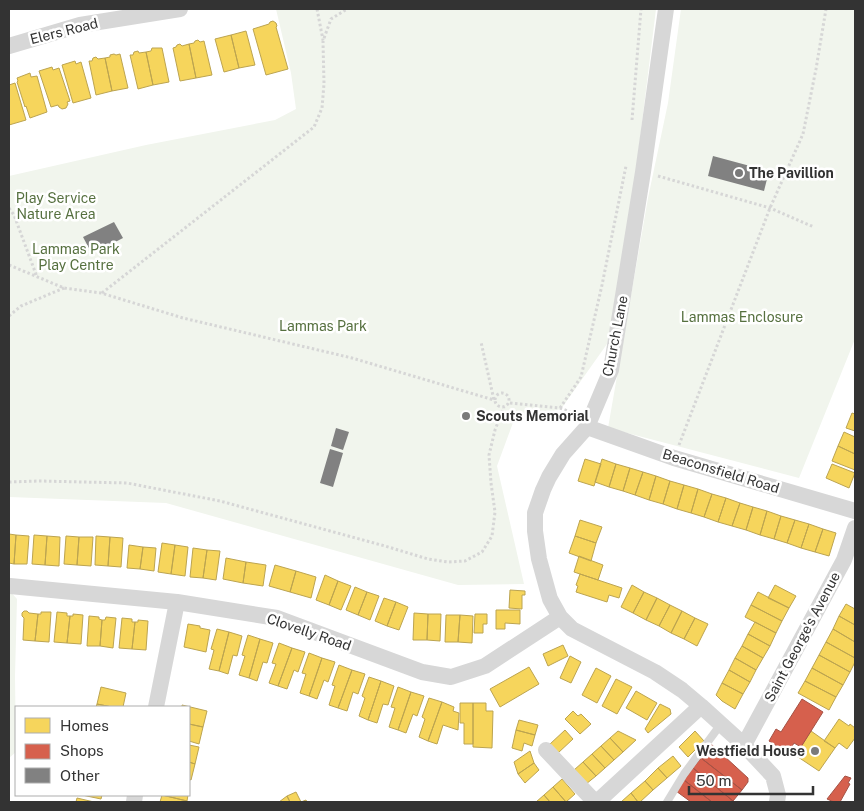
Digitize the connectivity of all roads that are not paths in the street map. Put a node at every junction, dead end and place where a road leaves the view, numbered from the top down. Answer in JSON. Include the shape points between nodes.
{"nodes":[{"id":1,"x":666,"y":9,"type":"edge"},
{"id":2,"x":172,"y":10,"type":"edge"},
{"id":3,"x":9,"y":46,"type":"edge"},
{"id":4,"x":589,"y":423,"type":"junction"},
{"id":5,"x":855,"y":511,"type":"edge"},
{"id":6,"x":855,"y":528,"type":"edge"},
{"id":7,"x":10,"y":586,"type":"edge"},
{"id":8,"x":178,"y":602,"type":"junction"},
{"id":9,"x":560,"y":617,"type":"junction"},
{"id":10,"x":156,"y":706,"type":"edge"},
{"id":11,"x":701,"y":706,"type":"junction"},
{"id":12,"x":721,"y":724,"type":"junction"},
{"id":13,"x":744,"y":744,"type":"junction"},
{"id":14,"x":546,"y":750,"type":"dead end"},
{"id":15,"x":596,"y":802,"type":"edge"},
{"id":16,"x":666,"y":802,"type":"edge"},
{"id":17,"x":777,"y":802,"type":"edge"}],
"edges":[{"from":1,"to":4,"type":"street","name":"Church Lane","via":[[644,172],[611,370]]},
{"from":2,"to":3,"type":"street","name":"Elers Road","via":[[80,25]]},
{"from":4,"to":5,"type":"street","name":"Beaconsfield Road","via":[[674,458]]},
{"from":4,"to":9,"type":"street","name":"Church Lane","via":[[549,477],[535,513],[539,559],[550,599]]},
{"from":6,"to":13,"type":"street","name":"Saint George's Avenue","via":[[844,560]]},
{"from":7,"to":8,"type":"street","name":"Clovelly Road"},
{"from":8,"to":9,"type":"street","name":"Clovelly Road","via":[[277,618],[422,672],[451,677],[485,666]]},
{"from":8,"to":10,"type":"street"},
{"from":9,"to":11,"type":"street","name":"Church Lane","via":[[572,629],[655,672]]},
{"from":11,"to":12,"type":"street","name":"Church Lane"},
{"from":11,"to":15,"type":"street"},
{"from":12,"to":13,"type":"street","name":"Church Lane"},
{"from":12,"to":16,"type":"lane"},
{"from":13,"to":17,"type":"street","name":"Church Lane","via":[[773,776]]},
{"from":14,"to":15,"type":"street"}]}
